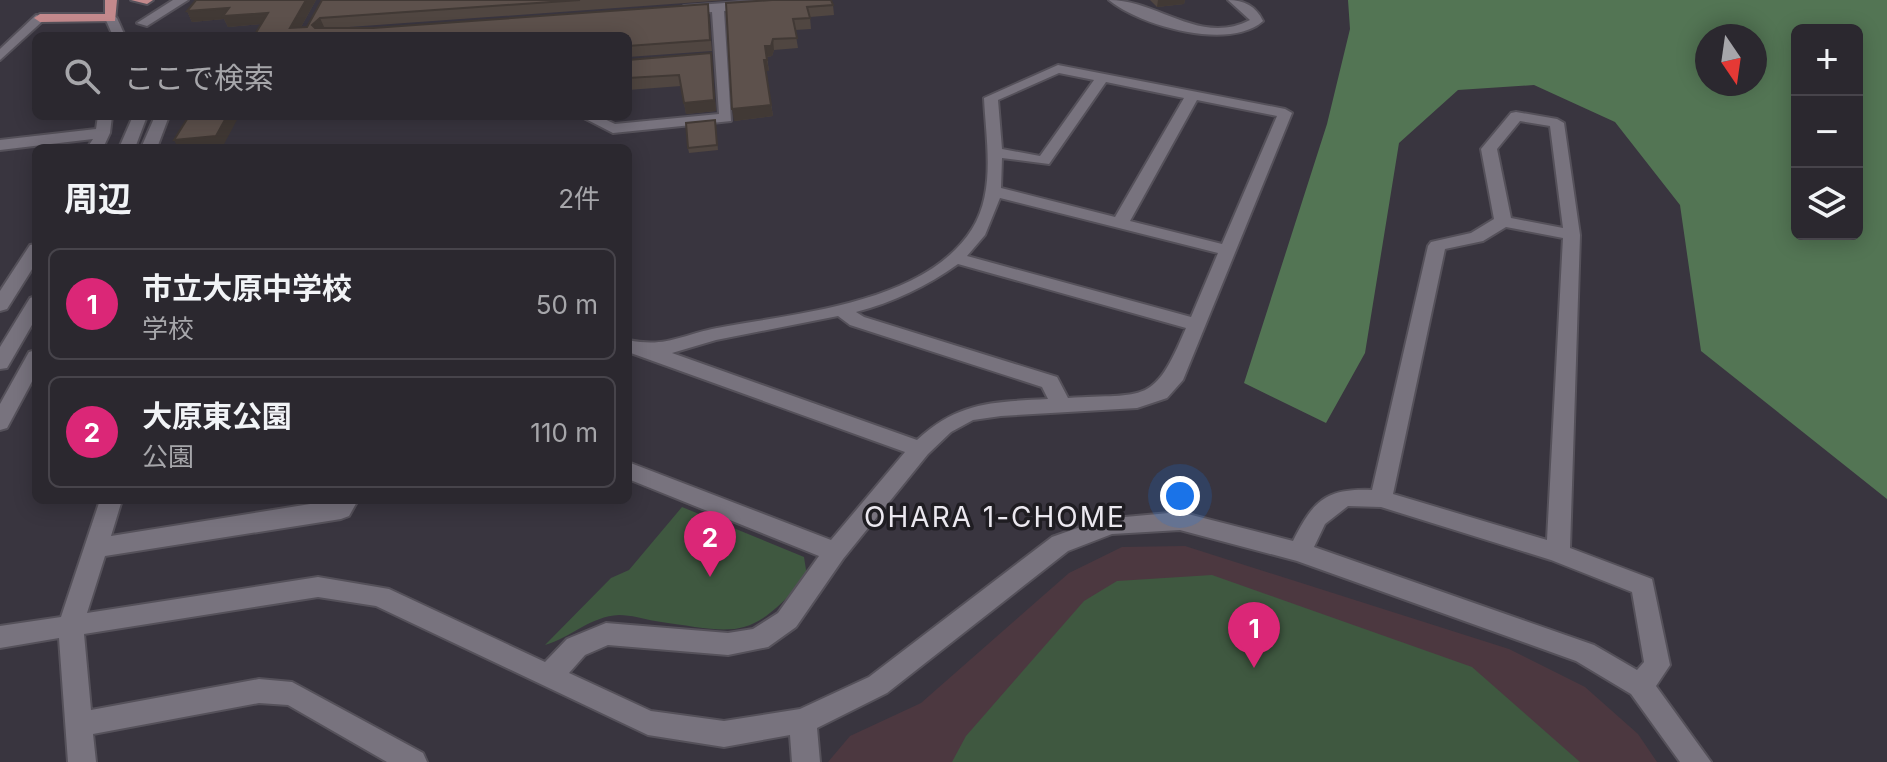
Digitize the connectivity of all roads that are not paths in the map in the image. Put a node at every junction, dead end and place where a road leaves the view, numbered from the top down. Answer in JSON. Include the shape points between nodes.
{"nodes":[{"id":1,"x":59,"y":0,"type":"edge"},
{"id":2,"x":111,"y":0,"type":"edge"},
{"id":3,"x":137,"y":0,"type":"edge"},
{"id":4,"x":147,"y":0,"type":"edge"},
{"id":5,"x":182,"y":0,"type":"edge"},
{"id":6,"x":1115,"y":0,"type":"edge"},
{"id":7,"x":1234,"y":0,"type":"edge"},
{"id":8,"x":762,"y":4,"type":"edge"},
{"id":9,"x":718,"y":7,"type":"junction"},
{"id":10,"x":673,"y":11,"type":"edge"},
{"id":11,"x":40,"y":18,"type":"junction"},
{"id":12,"x":111,"y":18,"type":"junction"},
{"id":13,"x":145,"y":29,"type":"edge"},
{"id":14,"x":117,"y":32,"type":"edge"},
{"id":15,"x":0,"y":56,"type":"edge"},
{"id":16,"x":722,"y":57,"type":"junction"},
{"id":17,"x":706,"y":58,"type":"edge"},
{"id":18,"x":1102,"y":78,"type":"junction"},
{"id":19,"x":1193,"y":95,"type":"junction"},
{"id":20,"x":105,"y":120,"type":"edge"},
{"id":21,"x":138,"y":120,"type":"edge"},
{"id":22,"x":160,"y":120,"type":"edge"},
{"id":23,"x":595,"y":120,"type":"edge"},
{"id":24,"x":103,"y":133,"type":"junction"},
{"id":25,"x":97,"y":144,"type":"edge"},
{"id":26,"x":129,"y":144,"type":"edge"},
{"id":27,"x":151,"y":144,"type":"edge"},
{"id":28,"x":0,"y":145,"type":"edge"},
{"id":29,"x":994,"y":152,"type":"junction"},
{"id":30,"x":993,"y":191,"type":"junction"},
{"id":31,"x":1503,"y":221,"type":"junction"},
{"id":32,"x":1120,"y":223,"type":"junction"},
{"id":33,"x":1572,"y":235,"type":"junction"},
{"id":34,"x":1226,"y":250,"type":"junction"},
{"id":35,"x":32,"y":255,"type":"edge"},
{"id":36,"x":955,"y":258,"type":"junction"},
{"id":37,"x":0,"y":305,"type":"edge"},
{"id":38,"x":32,"y":309,"type":"edge"},
{"id":39,"x":843,"y":311,"type":"junction"},
{"id":40,"x":1196,"y":325,"type":"junction"},
{"id":41,"x":632,"y":347,"type":"edge"},
{"id":42,"x":650,"y":351,"type":"junction"},
{"id":43,"x":0,"y":363,"type":"edge"},
{"id":44,"x":32,"y":363,"type":"edge"},
{"id":45,"x":1062,"y":406,"type":"junction"},
{"id":46,"x":0,"y":423,"type":"edge"},
{"id":47,"x":920,"y":449,"type":"junction"},
{"id":48,"x":632,"y":472,"type":"edge"},
{"id":49,"x":1381,"y":499,"type":"junction"},
{"id":50,"x":110,"y":504,"type":"edge"},
{"id":51,"x":345,"y":504,"type":"edge"},
{"id":52,"x":96,"y":548,"type":"junction"},
{"id":53,"x":835,"y":552,"type":"junction"},
{"id":54,"x":1300,"y":552,"type":"junction"},
{"id":55,"x":1558,"y":553,"type":"junction"},
{"id":56,"x":71,"y":625,"type":"junction"},
{"id":57,"x":0,"y":637,"type":"edge"},
{"id":58,"x":548,"y":677,"type":"junction"},
{"id":59,"x":1640,"y":686,"type":"junction"},
{"id":60,"x":803,"y":721,"type":"junction"},
{"id":61,"x":80,"y":724,"type":"junction"},
{"id":62,"x":82,"y":762,"type":"edge"},
{"id":63,"x":413,"y":762,"type":"edge"},
{"id":64,"x":806,"y":762,"type":"edge"},
{"id":65,"x":1697,"y":762,"type":"edge"}],
"edges":[{"from":1,"to":11,"type":"main road"},
{"from":2,"to":12,"type":"main road"},
{"from":3,"to":4,"type":"main road"},
{"from":3,"to":13,"type":"street"},
{"from":5,"to":13,"type":"street"},
{"from":6,"to":7,"type":"street","via":[[1171,24],[1238,31],[1257,21]]},
{"from":8,"to":9,"type":"street"},
{"from":9,"to":10,"type":"street"},
{"from":9,"to":16,"type":"street"},
{"from":11,"to":12,"type":"main road"},
{"from":11,"to":15,"type":"street"},
{"from":12,"to":14,"type":"street"},
{"from":16,"to":17,"type":"street"},
{"from":16,"to":23,"type":"street","via":[[726,118],[613,129]]},
{"from":18,"to":19,"type":"street"},
{"from":18,"to":29,"type":"street","via":[[1044,161]]},
{"from":18,"to":29,"type":"street","via":[[1058,69],[991,98]]},
{"from":19,"to":32,"type":"street"},
{"from":19,"to":34,"type":"street","via":[[1285,113]]},
{"from":20,"to":24,"type":"street"},
{"from":21,"to":26,"type":"street"},
{"from":22,"to":27,"type":"street"},
{"from":24,"to":25,"type":"street"},
{"from":24,"to":28,"type":"street"},
{"from":29,"to":30,"type":"street"},
{"from":30,"to":32,"type":"street"},
{"from":30,"to":36,"type":"street","via":[[978,234]]},
{"from":31,"to":33,"type":"street"},
{"from":31,"to":33,"type":"street","via":[[1489,149],[1516,116],[1557,123]]},
{"from":31,"to":49,"type":"street","via":[[1477,237],[1437,246]]},
{"from":32,"to":34,"type":"street"},
{"from":33,"to":55,"type":"street"},
{"from":34,"to":40,"type":"street"},
{"from":35,"to":37,"type":"street"},
{"from":36,"to":39,"type":"street","via":[[906,289]]},
{"from":36,"to":40,"type":"street"},
{"from":38,"to":43,"type":"street"},
{"from":39,"to":42,"type":"street"},
{"from":39,"to":45,"type":"street","via":[[857,321],[1050,382]]},
{"from":40,"to":45,"type":"street","via":[[1176,375],[1160,393],[1137,401]]},
{"from":41,"to":42,"type":"street"},
{"from":42,"to":47,"type":"street"},
{"from":44,"to":46,"type":"street"},
{"from":45,"to":47,"type":"street","via":[[968,414]]},
{"from":47,"to":53,"type":"street"},
{"from":48,"to":53,"type":"street"},
{"from":49,"to":54,"type":"street","via":[[1344,497],[1316,518]]},
{"from":49,"to":55,"type":"street"},
{"from":50,"to":52,"type":"street"},
{"from":51,"to":52,"type":"street","via":[[341,510]]},
{"from":52,"to":56,"type":"street"},
{"from":53,"to":58,"type":"street","via":[[787,620],[759,639],[728,644],[606,634],[576,647]]},
{"from":54,"to":59,"type":"street","via":[[1585,653]]},
{"from":54,"to":60,"type":"street","via":[[1180,521],[1111,525],[1060,544],[878,685]]},
{"from":55,"to":59,"type":"street","via":[[1643,586],[1657,665]]},
{"from":56,"to":57,"type":"street"},
{"from":56,"to":58,"type":"street","via":[[318,587],[380,596]]},
{"from":56,"to":61,"type":"street"},
{"from":58,"to":60,"type":"street","via":[[648,723],[724,734]]},
{"from":59,"to":65,"type":"street"},
{"from":60,"to":64,"type":"street"},
{"from":61,"to":62,"type":"street"},
{"from":61,"to":63,"type":"street","via":[[259,691],[292,694]]}]}
